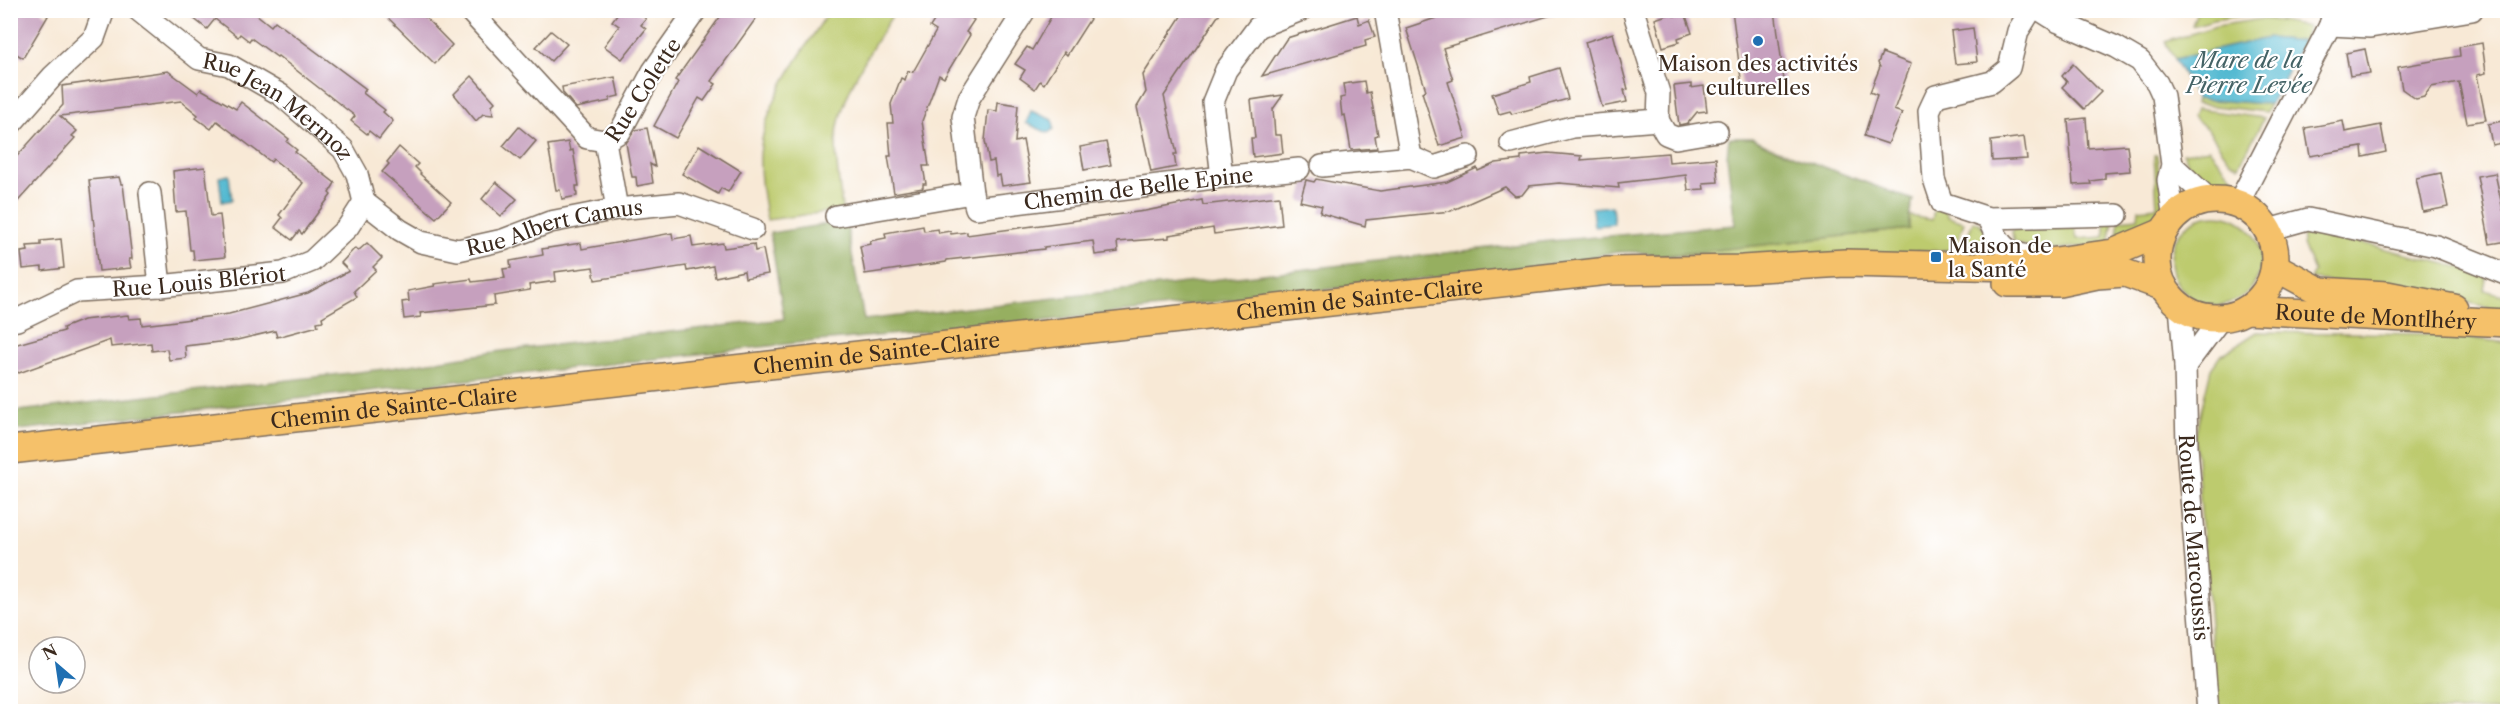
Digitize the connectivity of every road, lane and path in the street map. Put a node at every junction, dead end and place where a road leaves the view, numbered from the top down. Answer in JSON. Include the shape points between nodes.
{"nodes":[{"id":1,"x":104,"y":10,"type":"edge"},
{"id":2,"x":138,"y":10,"type":"edge"},
{"id":3,"x":469,"y":10,"type":"edge"},
{"id":4,"x":696,"y":10,"type":"edge"},
{"id":5,"x":1025,"y":10,"type":"edge"},
{"id":6,"x":1301,"y":10,"type":"edge"},
{"id":7,"x":1385,"y":10,"type":"edge"},
{"id":8,"x":1633,"y":10,"type":"edge"},
{"id":9,"x":2031,"y":10,"type":"edge"},
{"id":10,"x":2040,"y":10,"type":"edge"},
{"id":11,"x":2472,"y":10,"type":"edge"},
{"id":12,"x":2332,"y":18,"type":"edge"},
{"id":13,"x":1658,"y":120,"type":"junction"},
{"id":14,"x":10,"y":125,"type":"edge"},
{"id":15,"x":1717,"y":130,"type":"dead end"},
{"id":16,"x":605,"y":141,"type":"junction"},
{"id":17,"x":1511,"y":143,"type":"dead end"},
{"id":18,"x":1468,"y":156,"type":"dead end"},
{"id":19,"x":1411,"y":157,"type":"junction"},
{"id":20,"x":2172,"y":165,"type":"junction"},
{"id":21,"x":1322,"y":166,"type":"dead end"},
{"id":22,"x":1299,"y":169,"type":"dead end"},
{"id":23,"x":1222,"y":177,"type":"junction"},
{"id":24,"x":150,"y":193,"type":"dead end"},
{"id":25,"x":2210,"y":200,"type":"junction"},
{"id":26,"x":974,"y":201,"type":"junction"},
{"id":27,"x":364,"y":202,"type":"junction"},
{"id":28,"x":2238,"y":204,"type":"junction"},
{"id":29,"x":617,"y":209,"type":"junction"},
{"id":30,"x":2117,"y":215,"type":"dead end"},
{"id":31,"x":836,"y":216,"type":"dead end"},
{"id":32,"x":1988,"y":218,"type":"junction"},
{"id":33,"x":2168,"y":225,"type":"junction"},
{"id":34,"x":753,"y":229,"type":"dead end"},
{"id":35,"x":2268,"y":230,"type":"junction"},
{"id":36,"x":2066,"y":262,"type":"junction"},
{"id":37,"x":2275,"y":267,"type":"junction"},
{"id":38,"x":1742,"y":269,"type":"junction"},
{"id":39,"x":2508,"y":275,"type":"edge"},
{"id":40,"x":160,"y":286,"type":"junction"},
{"id":41,"x":2172,"y":297,"type":"junction"},
{"id":42,"x":2234,"y":314,"type":"junction"},
{"id":43,"x":10,"y":321,"type":"edge"},
{"id":44,"x":2508,"y":322,"type":"edge"},
{"id":45,"x":2185,"y":366,"type":"junction"},
{"id":46,"x":10,"y":450,"type":"edge"},
{"id":47,"x":2208,"y":711,"type":"edge"}],
"edges":[{"from":1,"to":14,"type":"street","via":[[94,38],[53,76]]},
{"from":2,"to":27,"type":"street","name":"Rue Jean Mermoz","via":[[199,59],[229,65],[281,95],[343,149],[357,174]]},
{"from":3,"to":16,"type":"street","via":[[587,138]]},
{"from":4,"to":16,"type":"street","name":"Rue Colette","via":[[653,71],[620,132]]},
{"from":5,"to":26,"type":"street","via":[[969,98],[963,117]]},
{"from":6,"to":23,"type":"street","via":[[1258,27],[1226,70],[1213,102]]},
{"from":7,"to":19,"type":"street"},
{"from":8,"to":13,"type":"street","via":[[1659,93]]},
{"from":9,"to":32,"type":"street","via":[[2018,31],[2009,68],[1992,82],[1936,96],[1929,111],[1934,179],[1942,203]]},
{"from":10,"to":20,"type":"street","via":[[2058,22],[2116,46],[2149,71],[2163,96]]},
{"from":11,"to":12,"type":"street","via":[[2370,27]]},
{"from":12,"to":28,"type":"street"},
{"from":13,"to":15,"type":"street","via":[[1666,134],[1676,138]]},
{"from":13,"to":17,"type":"street","via":[[1572,127]]},
{"from":16,"to":29,"type":"street","name":"Rue Colette"},
{"from":18,"to":19,"type":"street","via":[[1434,167]]},
{"from":19,"to":21,"type":"street"},
{"from":20,"to":25,"type":"street"},
{"from":20,"to":33,"type":"street"},
{"from":22,"to":23,"type":"street","name":"Chemin de Belle Epine"},
{"from":23,"to":26,"type":"street","name":"Chemin de Belle Epine"},
{"from":24,"to":40,"type":"street"},
{"from":25,"to":28,"type":"main road"},
{"from":25,"to":33,"type":"main road","via":[[2190,206]]},
{"from":26,"to":31,"type":"street","name":"Chemin de Belle Epine"},
{"from":27,"to":29,"type":"street","name":"Rue Albert Camus","via":[[421,242],[458,250],[503,240],[550,222]]},
{"from":27,"to":40,"type":"street","name":"Rue Louis Blériot","via":[[348,227],[312,261],[284,273]]},
{"from":28,"to":35,"type":"main road","via":[[2255,214]]},
{"from":29,"to":34,"type":"street","name":"Rue Albert Camus","via":[[679,203]]},
{"from":30,"to":32,"type":"street"},
{"from":32,"to":36,"type":"street","via":[[1997,241],[2019,255]]},
{"from":33,"to":36,"type":"main road","name":"Chemin de Sainte-Claire","via":[[2113,253]]},
{"from":33,"to":41,"type":"main road","via":[[2158,250],[2158,269]]},
{"from":35,"to":37,"type":"main road","via":[[2275,248]]},
{"from":35,"to":39,"type":"street","via":[[2308,219],[2436,246]]},
{"from":36,"to":38,"type":"main road","name":"Chemin de Sainte-Claire","via":[[2014,267],[1845,263]]},
{"from":37,"to":42,"type":"main road","via":[[2260,299]]},
{"from":37,"to":44,"type":"main road","name":"Route de Montlhéry","via":[[2320,291],[2421,300]]},
{"from":38,"to":41,"type":"main road","name":"Chemin de Sainte-Claire","via":[[1845,279],[1962,283],[2059,283],[2125,273]]},
{"from":38,"to":46,"type":"main road","name":"Chemin de Sainte-Claire","via":[[1608,271],[1495,282]]},
{"from":40,"to":43,"type":"street","name":"Rue Louis Blériot","via":[[77,291]]},
{"from":41,"to":42,"type":"main road","via":[[2207,318]]},
{"from":41,"to":45,"type":"street","name":"Route de Marcoussis"},
{"from":42,"to":44,"type":"main road","name":"Route de Montlhéry"},
{"from":42,"to":45,"type":"street"},
{"from":45,"to":47,"type":"street","name":"Route de Marcoussis","via":[[2187,446]]}]}
